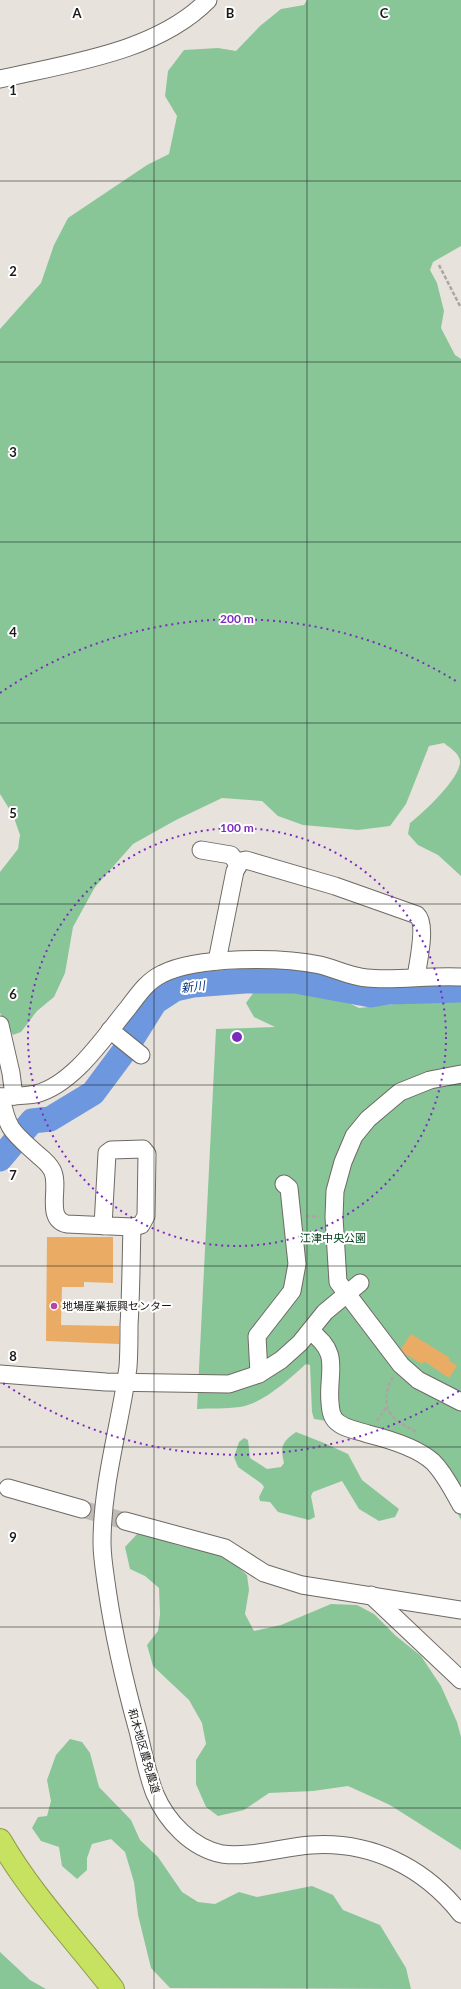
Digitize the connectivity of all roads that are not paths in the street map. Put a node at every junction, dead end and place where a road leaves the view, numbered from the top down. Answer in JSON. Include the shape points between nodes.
{"nodes":[{"id":1,"x":208,"y":0,"type":"edge"},
{"id":2,"x":0,"y":79,"type":"edge"},
{"id":3,"x":201,"y":850,"type":"dead end"},
{"id":4,"x":238,"y":864,"type":"junction"},
{"id":5,"x":216,"y":961,"type":"junction"},
{"id":6,"x":416,"y":977,"type":"junction"},
{"id":7,"x":461,"y":977,"type":"edge"},
{"id":8,"x":0,"y":1025,"type":"edge"},
{"id":9,"x":114,"y":1034,"type":"junction"},
{"id":10,"x":137,"y":1052,"type":"dead end"},
{"id":11,"x":461,"y":1074,"type":"edge"},
{"id":12,"x":5,"y":1097,"type":"edge"},
{"id":13,"x":284,"y":1184,"type":"dead end"},
{"id":14,"x":103,"y":1226,"type":"junction"},
{"id":15,"x":132,"y":1227,"type":"junction"},
{"id":16,"x":360,"y":1283,"type":"dead end"},
{"id":17,"x":346,"y":1294,"type":"junction"},
{"id":18,"x":310,"y":1331,"type":"junction"},
{"id":19,"x":0,"y":1374,"type":"edge"},
{"id":20,"x":259,"y":1374,"type":"junction"},
{"id":21,"x":125,"y":1382,"type":"junction"},
{"id":22,"x":461,"y":1402,"type":"edge"},
{"id":23,"x":8,"y":1488,"type":"dead end"},
{"id":24,"x":461,"y":1505,"type":"edge"},
{"id":25,"x":82,"y":1509,"type":"tunnel mouth"},
{"id":26,"x":125,"y":1521,"type":"tunnel mouth"},
{"id":27,"x":371,"y":1595,"type":"junction"},
{"id":28,"x":461,"y":1610,"type":"edge"},
{"id":29,"x":461,"y":1680,"type":"edge"},
{"id":30,"x":0,"y":1840,"type":"edge"},
{"id":31,"x":461,"y":1914,"type":"edge"},
{"id":32,"x":113,"y":1989,"type":"edge"}],
"edges":[{"from":1,"to":2,"type":"street","via":[[196,12],[146,41],[84,60]]},
{"from":3,"to":4,"type":"street","via":[[231,855]]},
{"from":4,"to":5,"type":"street"},
{"from":4,"to":6,"type":"street","via":[[249,860],[413,912],[420,917],[422,927]]},
{"from":5,"to":6,"type":"street","via":[[273,960],[320,965],[366,978]]},
{"from":5,"to":9,"type":"street","via":[[169,970],[152,979],[144,987]]},
{"from":6,"to":7,"type":"street"},
{"from":8,"to":12,"type":"street","via":[[11,1073]]},
{"from":9,"to":10,"type":"street"},
{"from":9,"to":12,"type":"street","via":[[49,1089],[36,1094]]},
{"from":11,"to":17,"type":"street","via":[[444,1076],[400,1092],[368,1119],[354,1136],[335,1191],[338,1282]]},
{"from":12,"to":14,"type":"street","via":[[5,1119],[11,1130],[52,1169],[56,1185],[54,1211],[58,1220],[67,1224]]},
{"from":13,"to":20,"type":"street","via":[[289,1188],[297,1264],[292,1291],[258,1336]]},
{"from":14,"to":15,"type":"street"},
{"from":14,"to":15,"type":"street","via":[[107,1153],[111,1150],[143,1149],[147,1154],[146,1216],[140,1225]]},
{"from":15,"to":21,"type":"street","name":"和木地区農免農道","via":[[128,1366]]},
{"from":16,"to":17,"type":"street"},
{"from":17,"to":18,"type":"street","via":[[325,1312]]},
{"from":17,"to":22,"type":"street","via":[[401,1365],[418,1380]]},
{"from":18,"to":20,"type":"street","via":[[281,1360]]},
{"from":18,"to":24,"type":"street","via":[[318,1337],[330,1354],[331,1415],[337,1422],[391,1441],[427,1458],[442,1473]]},
{"from":19,"to":21,"type":"street"},
{"from":20,"to":21,"type":"street","via":[[229,1384]]},
{"from":21,"to":31,"type":"street","name":"和木地区農免農道","via":[[105,1490],[103,1561],[111,1618],[124,1678],[155,1794],[163,1808],[182,1834],[195,1843],[223,1854],[326,1845],[353,1848],[389,1858],[405,1864],[435,1885]]},
{"from":23,"to":25,"type":"street"},
{"from":26,"to":27,"type":"street","via":[[225,1548],[264,1573],[302,1585]]},
{"from":27,"to":28,"type":"street"},
{"from":27,"to":29,"type":"street"},
{"from":30,"to":32,"type":"highway","via":[[35,1893]]}]}
